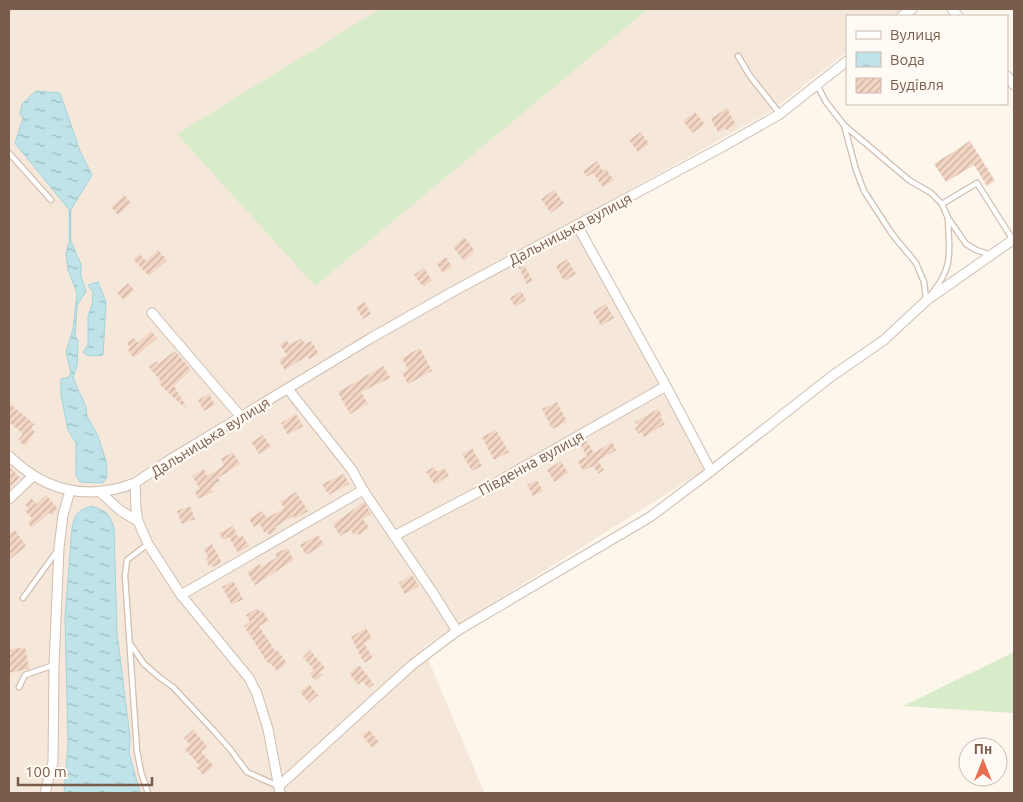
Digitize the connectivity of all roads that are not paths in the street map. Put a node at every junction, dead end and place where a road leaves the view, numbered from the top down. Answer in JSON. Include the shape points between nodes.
{"nodes":[{"id":1,"x":738,"y":56,"type":"dead end"},
{"id":2,"x":846,"y":62,"type":"edge"},
{"id":3,"x":817,"y":85,"type":"junction"},
{"id":4,"x":780,"y":114,"type":"junction"},
{"id":5,"x":844,"y":125,"type":"junction"},
{"id":6,"x":9,"y":153,"type":"edge"},
{"id":7,"x":52,"y":200,"type":"dead end"},
{"id":8,"x":942,"y":204,"type":"junction"},
{"id":9,"x":948,"y":218,"type":"junction"},
{"id":10,"x":577,"y":225,"type":"junction"},
{"id":11,"x":1014,"y":239,"type":"edge"},
{"id":12,"x":993,"y":255,"type":"junction"},
{"id":13,"x":927,"y":300,"type":"junction"},
{"id":14,"x":152,"y":313,"type":"dead end"},
{"id":15,"x":666,"y":386,"type":"junction"},
{"id":16,"x":288,"y":389,"type":"junction"},
{"id":17,"x":240,"y":418,"type":"junction"},
{"id":18,"x":9,"y":456,"type":"edge"},
{"id":19,"x":711,"y":471,"type":"junction"},
{"id":20,"x":33,"y":476,"type":"junction"},
{"id":21,"x":136,"y":483,"type":"junction"},
{"id":22,"x":70,"y":490,"type":"junction"},
{"id":23,"x":362,"y":490,"type":"junction"},
{"id":24,"x":101,"y":493,"type":"junction"},
{"id":25,"x":9,"y":499,"type":"edge"},
{"id":26,"x":138,"y":521,"type":"junction"},
{"id":27,"x":394,"y":536,"type":"junction"},
{"id":28,"x":148,"y":544,"type":"junction"},
{"id":29,"x":59,"y":548,"type":"junction"},
{"id":30,"x":181,"y":595,"type":"junction"},
{"id":31,"x":23,"y":598,"type":"dead end"},
{"id":32,"x":457,"y":631,"type":"junction"},
{"id":33,"x":130,"y":644,"type":"junction"},
{"id":34,"x":54,"y":665,"type":"junction"},
{"id":35,"x":19,"y":687,"type":"dead end"},
{"id":36,"x":280,"y":790,"type":"edge"},
{"id":37,"x":45,"y":793,"type":"edge"},
{"id":38,"x":148,"y":793,"type":"edge"}],
"edges":[{"from":1,"to":4,"type":"lane"},
{"from":2,"to":3,"type":"street","name":"Дальницька вулиця"},
{"from":3,"to":4,"type":"street","name":"Дальницька вулиця"},
{"from":3,"to":5,"type":"lane"},
{"from":4,"to":10,"type":"street","name":"Дальницька вулиця"},
{"from":5,"to":8,"type":"lane"},
{"from":5,"to":13,"type":"lane","via":[[864,191],[916,263]]},
{"from":6,"to":7,"type":"lane"},
{"from":8,"to":9,"type":"lane"},
{"from":8,"to":11,"type":"lane","via":[[977,183]]},
{"from":9,"to":12,"type":"lane","via":[[966,244]]},
{"from":9,"to":13,"type":"lane","via":[[948,267]]},
{"from":10,"to":15,"type":"street"},
{"from":10,"to":16,"type":"street","name":"Дальницька вулиця","via":[[446,295]]},
{"from":11,"to":12,"type":"street"},
{"from":12,"to":13,"type":"street"},
{"from":13,"to":19,"type":"street","via":[[884,340],[832,376]]},
{"from":14,"to":17,"type":"street"},
{"from":15,"to":19,"type":"street"},
{"from":15,"to":27,"type":"street","name":"Південна вулиця","via":[[499,482]]},
{"from":16,"to":17,"type":"street","name":"Дальницька вулиця"},
{"from":16,"to":23,"type":"street","via":[[352,470]]},
{"from":17,"to":21,"type":"street","name":"Дальницька вулиця"},
{"from":18,"to":20,"type":"street"},
{"from":19,"to":32,"type":"street","via":[[650,517]]},
{"from":20,"to":22,"type":"street"},
{"from":20,"to":25,"type":"street"},
{"from":21,"to":24,"type":"street"},
{"from":21,"to":26,"type":"street","name":"Дальницька вулиця"},
{"from":22,"to":24,"type":"street"},
{"from":22,"to":29,"type":"street"},
{"from":23,"to":27,"type":"street"},
{"from":23,"to":30,"type":"street"},
{"from":24,"to":26,"type":"street"},
{"from":26,"to":28,"type":"street","name":"Дальницька вулиця"},
{"from":27,"to":32,"type":"street"},
{"from":28,"to":30,"type":"street","name":"Дальницька вулиця"},
{"from":28,"to":33,"type":"lane","via":[[127,560],[125,567]]},
{"from":29,"to":31,"type":"lane"},
{"from":29,"to":34,"type":"street"},
{"from":30,"to":36,"type":"street","name":"Дальницька вулиця","via":[[249,678],[268,729]]},
{"from":32,"to":36,"type":"street","via":[[412,665]]},
{"from":33,"to":36,"type":"lane","via":[[144,664],[173,687],[247,772]]},
{"from":33,"to":38,"type":"lane","via":[[137,750]]},
{"from":34,"to":35,"type":"lane","via":[[25,675]]},
{"from":34,"to":37,"type":"street","via":[[53,762]]}]}
